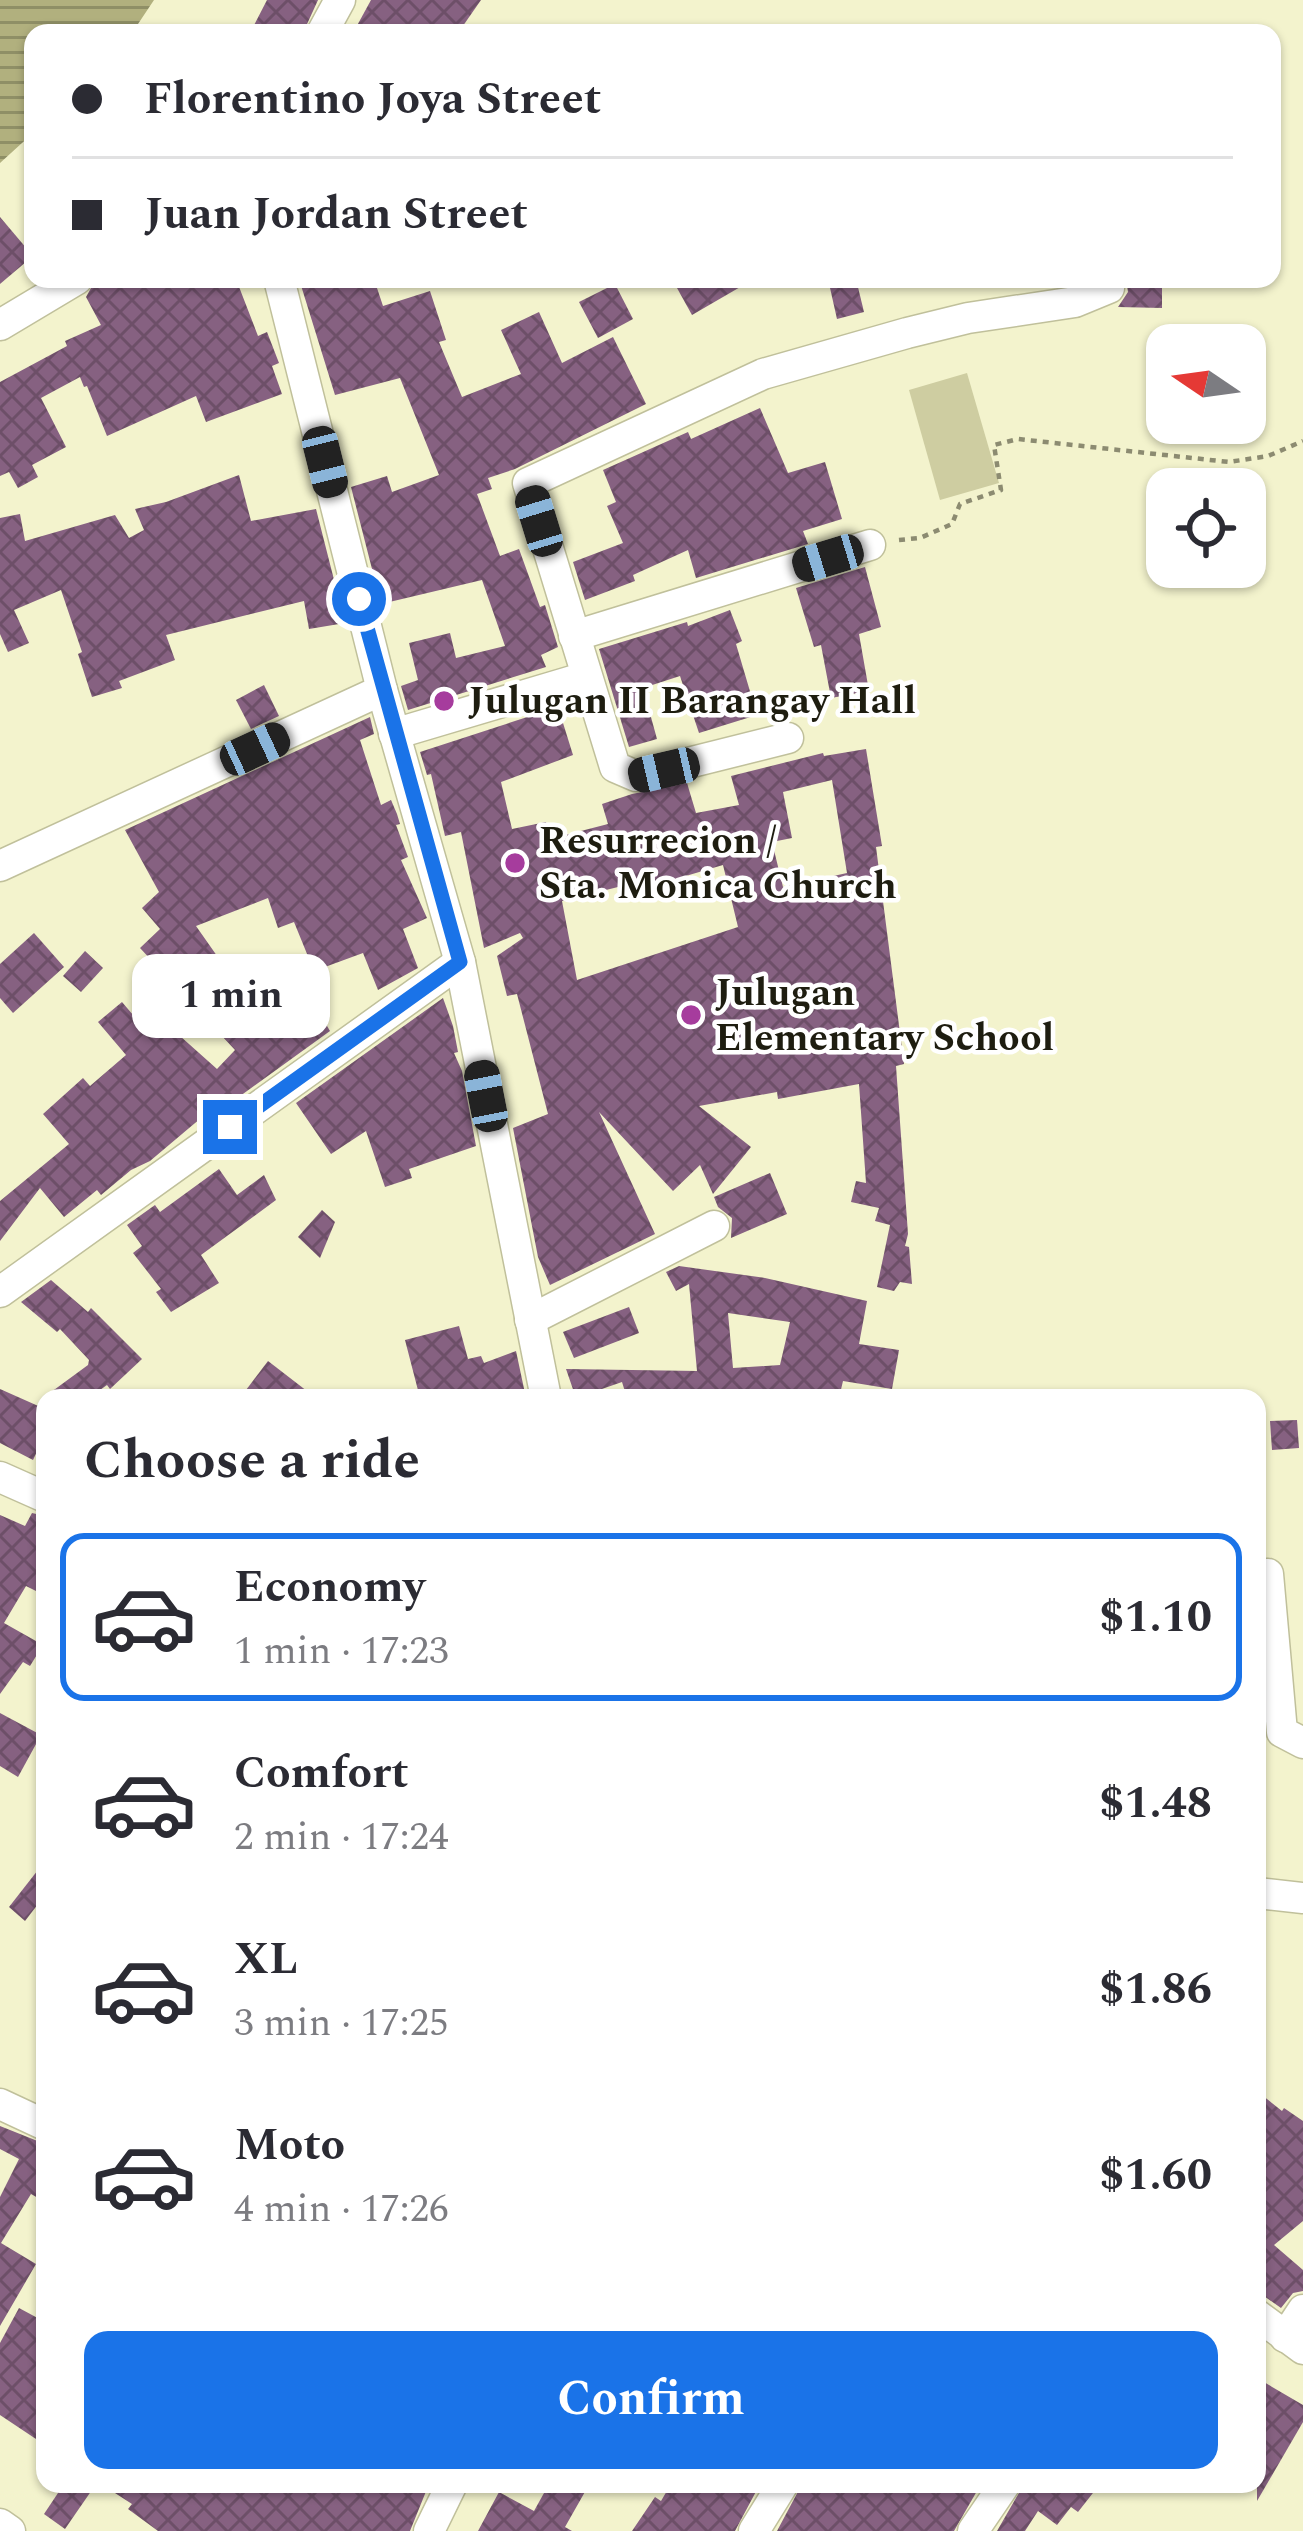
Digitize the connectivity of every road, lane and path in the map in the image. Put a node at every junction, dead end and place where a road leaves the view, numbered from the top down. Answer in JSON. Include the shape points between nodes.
{"nodes":[{"id":1,"x":61,"y":288,"type":"edge"},
{"id":2,"x":281,"y":288,"type":"edge"},
{"id":3,"x":1109,"y":289,"type":"dead end"},
{"id":4,"x":0,"y":325,"type":"edge"},
{"id":5,"x":1303,"y":442,"type":"edge"},
{"id":6,"x":870,"y":544,"type":"joint"},
{"id":7,"x":574,"y":636,"type":"junction"},
{"id":8,"x":586,"y":676,"type":"junction"},
{"id":9,"x":382,"y":690,"type":"junction"},
{"id":10,"x":394,"y":734,"type":"junction"},
{"id":11,"x":788,"y":738,"type":"dead end"},
{"id":12,"x":0,"y":866,"type":"edge"},
{"id":13,"x":460,"y":962,"type":"junction"},
{"id":14,"x":714,"y":1226,"type":"dead end"},
{"id":15,"x":0,"y":1292,"type":"edge"},
{"id":16,"x":530,"y":1320,"type":"junction"},
{"id":17,"x":544,"y":1389,"type":"edge"},
{"id":18,"x":0,"y":1477,"type":"edge"},
{"id":19,"x":36,"y":1493,"type":"edge"},
{"id":20,"x":1268,"y":1574,"type":"dead end"},
{"id":21,"x":1303,"y":1743,"type":"edge"},
{"id":22,"x":1266,"y":1894,"type":"edge"},
{"id":23,"x":1303,"y":1898,"type":"edge"},
{"id":24,"x":0,"y":2104,"type":"edge"},
{"id":25,"x":36,"y":2122,"type":"edge"},
{"id":26,"x":1303,"y":2310,"type":"edge"},
{"id":27,"x":1266,"y":2322,"type":"edge"},
{"id":28,"x":1294,"y":2343,"type":"edge"},
{"id":29,"x":448,"y":2493,"type":"edge"},
{"id":30,"x":777,"y":2493,"type":"edge"},
{"id":31,"x":999,"y":2493,"type":"edge"},
{"id":32,"x":0,"y":2524,"type":"edge"},
{"id":33,"x":10,"y":2531,"type":"edge"},
{"id":34,"x":429,"y":2531,"type":"edge"},
{"id":35,"x":754,"y":2531,"type":"edge"},
{"id":36,"x":973,"y":2531,"type":"edge"}],
"edges":[{"from":1,"to":4,"type":"street"},
{"from":2,"to":9,"type":"street"},
{"from":3,"to":7,"type":"street","via":[[763,374],[528,483]]},
{"from":5,"to":6,"type":"path","via":[[1229,462],[1018,439],[994,445],[1001,490],[960,504],[952,524],[920,538]]},
{"from":6,"to":7,"type":"street"},
{"from":7,"to":8,"type":"street"},
{"from":8,"to":10,"type":"street"},
{"from":8,"to":11,"type":"street","via":[[615,767],[625,775]]},
{"from":9,"to":10,"type":"street"},
{"from":9,"to":12,"type":"street"},
{"from":10,"to":13,"type":"street"},
{"from":13,"to":15,"type":"street"},
{"from":13,"to":16,"type":"street"},
{"from":14,"to":16,"type":"street"},
{"from":16,"to":17,"type":"street"},
{"from":18,"to":19,"type":"street"},
{"from":20,"to":21,"type":"street","via":[[1282,1732]]},
{"from":22,"to":23,"type":"street"},
{"from":24,"to":25,"type":"street"},
{"from":26,"to":28,"type":"street"},
{"from":27,"to":28,"type":"street"},
{"from":29,"to":34,"type":"street"},
{"from":30,"to":35,"type":"street"},
{"from":31,"to":36,"type":"street"},
{"from":32,"to":33,"type":"street"}]}
